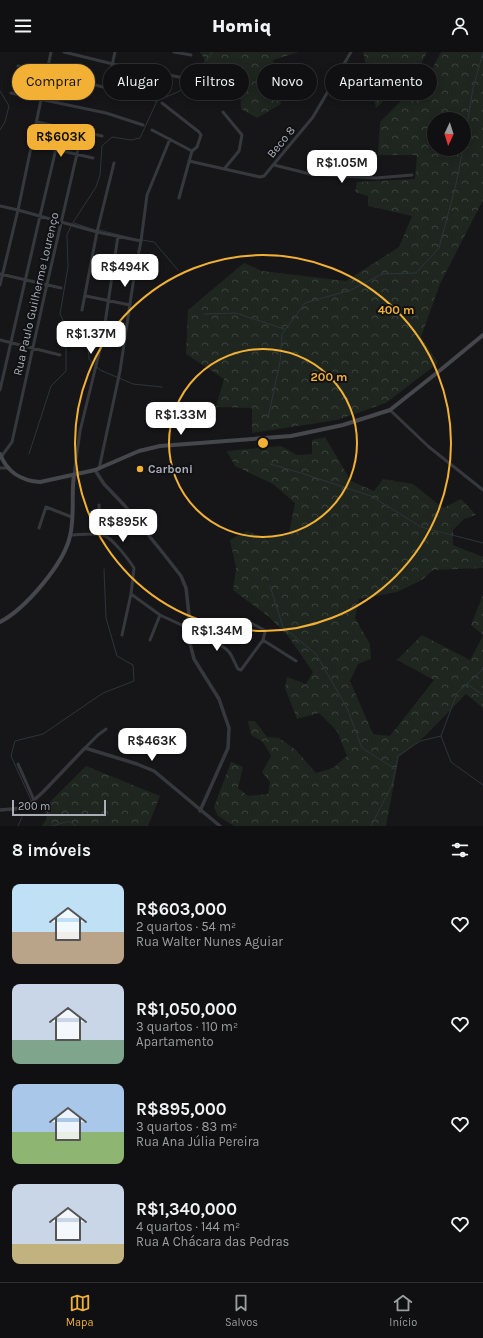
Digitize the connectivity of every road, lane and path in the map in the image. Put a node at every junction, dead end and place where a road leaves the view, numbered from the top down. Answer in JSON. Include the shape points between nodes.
{"nodes":[{"id":1,"x":51,"y":52,"type":"edge"},
{"id":2,"x":64,"y":52,"type":"edge"},
{"id":3,"x":115,"y":52,"type":"edge"},
{"id":4,"x":174,"y":52,"type":"edge"},
{"id":5,"x":351,"y":52,"type":"edge"},
{"id":6,"x":191,"y":55,"type":"dead end"},
{"id":7,"x":48,"y":64,"type":"edge"},
{"id":8,"x":113,"y":64,"type":"joint"},
{"id":9,"x":41,"y":100,"type":"edge"},
{"id":10,"x":46,"y":100,"type":"edge"},
{"id":11,"x":162,"y":103,"type":"dead end"},
{"id":12,"x":222,"y":112,"type":"dead end"},
{"id":13,"x":37,"y":122,"type":"junction"},
{"id":14,"x":143,"y":126,"type":"dead end"},
{"id":15,"x":152,"y":130,"type":"dead end"},
{"id":16,"x":82,"y":132,"type":"junction"},
{"id":17,"x":102,"y":136,"type":"dead end"},
{"id":18,"x":170,"y":139,"type":"junction"},
{"id":19,"x":32,"y":144,"type":"junction"},
{"id":20,"x":56,"y":149,"type":"junction"},
{"id":21,"x":192,"y":151,"type":"junction"},
{"id":22,"x":77,"y":154,"type":"junction"},
{"id":23,"x":93,"y":158,"type":"dead end"},
{"id":24,"x":189,"y":162,"type":"junction"},
{"id":25,"x":114,"y":163,"type":"dead end"},
{"id":26,"x":274,"y":165,"type":"junction"},
{"id":27,"x":225,"y":168,"type":"junction"},
{"id":28,"x":412,"y":175,"type":"dead end"},
{"id":29,"x":179,"y":198,"type":"dead end"},
{"id":30,"x":0,"y":206,"type":"edge"},
{"id":31,"x":18,"y":210,"type":"junction"},
{"id":32,"x":40,"y":216,"type":"junction"},
{"id":33,"x":62,"y":222,"type":"junction"},
{"id":34,"x":97,"y":232,"type":"junction"},
{"id":35,"x":118,"y":236,"type":"junction"},
{"id":36,"x":141,"y":241,"type":"junction"},
{"id":37,"x":1,"y":274,"type":"edge"},
{"id":38,"x":25,"y":280,"type":"junction"},
{"id":39,"x":47,"y":284,"type":"junction"},
{"id":40,"x":0,"y":285,"type":"edge"},
{"id":41,"x":61,"y":288,"type":"dead end"},
{"id":42,"x":86,"y":296,"type":"junction"},
{"id":43,"x":108,"y":301,"type":"junction"},
{"id":44,"x":130,"y":305,"type":"junction"},
{"id":45,"x":82,"y":310,"type":"dead end"},
{"id":46,"x":483,"y":334,"type":"edge"},
{"id":47,"x":0,"y":340,"type":"edge"},
{"id":48,"x":11,"y":343,"type":"junction"},
{"id":49,"x":33,"y":348,"type":"junction"},
{"id":50,"x":60,"y":355,"type":"dead end"},
{"id":51,"x":0,"y":390,"type":"edge"},
{"id":52,"x":390,"y":410,"type":"junction"},
{"id":53,"x":1,"y":455,"type":"edge"},
{"id":54,"x":0,"y":468,"type":"edge"},
{"id":55,"x":9,"y":468,"type":"junction"},
{"id":56,"x":97,"y":470,"type":"junction"},
{"id":57,"x":74,"y":475,"type":"junction"},
{"id":58,"x":483,"y":490,"type":"edge"},
{"id":59,"x":99,"y":505,"type":"dead end"},
{"id":60,"x":72,"y":518,"type":"junction"},
{"id":61,"x":39,"y":528,"type":"dead end"},
{"id":62,"x":98,"y":534,"type":"junction"},
{"id":63,"x":70,"y":535,"type":"junction"},
{"id":64,"x":131,"y":594,"type":"junction"},
{"id":65,"x":160,"y":615,"type":"junction"},
{"id":66,"x":0,"y":622,"type":"edge"},
{"id":67,"x":251,"y":623,"type":"dead end"},
{"id":68,"x":188,"y":628,"type":"junction"},
{"id":69,"x":122,"y":635,"type":"dead end"},
{"id":70,"x":188,"y":636,"type":"junction"},
{"id":71,"x":150,"y":640,"type":"dead end"},
{"id":72,"x":263,"y":640,"type":"junction"},
{"id":73,"x":296,"y":661,"type":"dead end"},
{"id":74,"x":106,"y":728,"type":"dead end"},
{"id":75,"x":85,"y":748,"type":"junction"},
{"id":76,"x":18,"y":764,"type":"dead end"},
{"id":77,"x":34,"y":800,"type":"junction"},
{"id":78,"x":0,"y":810,"type":"edge"},
{"id":79,"x":200,"y":810,"type":"junction"},
{"id":80,"x":220,"y":826,"type":"edge"}],
"edges":[{"from":1,"to":7,"type":"street"},
{"from":2,"to":8,"type":"street"},
{"from":3,"to":8,"type":"street"},
{"from":4,"to":6,"type":"street"},
{"from":5,"to":26,"type":"street","name":"Beco 8","via":[[313,116]]},
{"from":9,"to":13,"type":"street"},
{"from":10,"to":14,"type":"street","via":[[106,113]]},
{"from":11,"to":21,"type":"street","via":[[201,135],[197,147]]},
{"from":12,"to":27,"type":"street","via":[[242,135],[239,151]]},
{"from":13,"to":16,"type":"street"},
{"from":13,"to":19,"type":"street"},
{"from":15,"to":18,"type":"street"},
{"from":16,"to":17,"type":"street"},
{"from":16,"to":22,"type":"street","name":"Rua Paulo Guilherme Lourenço"},
{"from":18,"to":21,"type":"street"},
{"from":18,"to":36,"type":"street","via":[[147,195]]},
{"from":19,"to":20,"type":"street"},
{"from":19,"to":31,"type":"street"},
{"from":20,"to":22,"type":"street"},
{"from":20,"to":32,"type":"street"},
{"from":21,"to":24,"type":"street"},
{"from":22,"to":23,"type":"street"},
{"from":22,"to":33,"type":"street","name":"Rua Paulo Guilherme Lourenço"},
{"from":24,"to":27,"type":"street","name":"Beco 8"},
{"from":24,"to":29,"type":"street"},
{"from":25,"to":34,"type":"street"},
{"from":26,"to":27,"type":"street","name":"Beco 8","via":[[260,177]]},
{"from":26,"to":28,"type":"street","via":[[310,174],[376,178]]},
{"from":30,"to":31,"type":"street"},
{"from":31,"to":32,"type":"street"},
{"from":31,"to":37,"type":"street"},
{"from":32,"to":33,"type":"street"},
{"from":32,"to":38,"type":"street"},
{"from":33,"to":34,"type":"street"},
{"from":33,"to":39,"type":"street","name":"Rua Paulo Guilherme Lourenço"},
{"from":34,"to":35,"type":"street"},
{"from":34,"to":42,"type":"street"},
{"from":35,"to":36,"type":"street"},
{"from":35,"to":43,"type":"street"},
{"from":36,"to":44,"type":"street"},
{"from":37,"to":38,"type":"street"},
{"from":37,"to":40,"type":"street"},
{"from":38,"to":39,"type":"street"},
{"from":38,"to":48,"type":"street"},
{"from":39,"to":41,"type":"street"},
{"from":39,"to":49,"type":"street","name":"Rua Paulo Guilherme Lourenço"},
{"from":42,"to":43,"type":"street"},
{"from":42,"to":45,"type":"street"},
{"from":43,"to":44,"type":"street"},
{"from":43,"to":57,"type":"street","via":[[100,351],[80,431]]},
{"from":44,"to":56,"type":"street","via":[[120,371]]},
{"from":46,"to":52,"type":"main road"},
{"from":47,"to":48,"type":"street"},
{"from":48,"to":49,"type":"street"},
{"from":48,"to":51,"type":"street"},
{"from":49,"to":50,"type":"street"},
{"from":49,"to":53,"type":"street","name":"Rua Paulo Guilherme Lourenço","via":[[12,442]]},
{"from":52,"to":56,"type":"main road","via":[[343,425],[291,436],[160,446],[139,451]]},
{"from":52,"to":58,"type":"street","via":[[429,447]]},
{"from":53,"to":55,"type":"main road"},
{"from":54,"to":55,"type":"street"},
{"from":55,"to":57,"type":"main road","via":[[19,477],[32,482]]},
{"from":56,"to":57,"type":"main road"},
{"from":56,"to":68,"type":"street","via":[[100,480],[125,506],[181,576],[186,588]]},
{"from":57,"to":60,"type":"main road"},
{"from":59,"to":62,"type":"street"},
{"from":60,"to":61,"type":"street","via":[[46,507]]},
{"from":60,"to":63,"type":"main road"},
{"from":62,"to":63,"type":"street"},
{"from":62,"to":64,"type":"street","via":[[106,536],[134,568]]},
{"from":63,"to":66,"type":"main road","via":[[66,550],[45,580],[24,604]]},
{"from":64,"to":65,"type":"street"},
{"from":64,"to":69,"type":"street"},
{"from":65,"to":68,"type":"street"},
{"from":65,"to":71,"type":"street"},
{"from":67,"to":72,"type":"street","via":[[265,630]]},
{"from":68,"to":70,"type":"street"},
{"from":70,"to":72,"type":"street","via":[[209,640],[221,646],[229,652],[240,670]]},
{"from":70,"to":79,"type":"street","via":[[194,659],[218,699],[229,728],[228,748]]},
{"from":72,"to":73,"type":"street"},
{"from":74,"to":75,"type":"street"},
{"from":75,"to":77,"type":"street"},
{"from":75,"to":79,"type":"street","via":[[154,771]]},
{"from":76,"to":77,"type":"street"},
{"from":77,"to":78,"type":"street","via":[[25,808]]},
{"from":79,"to":80,"type":"street"}]}
